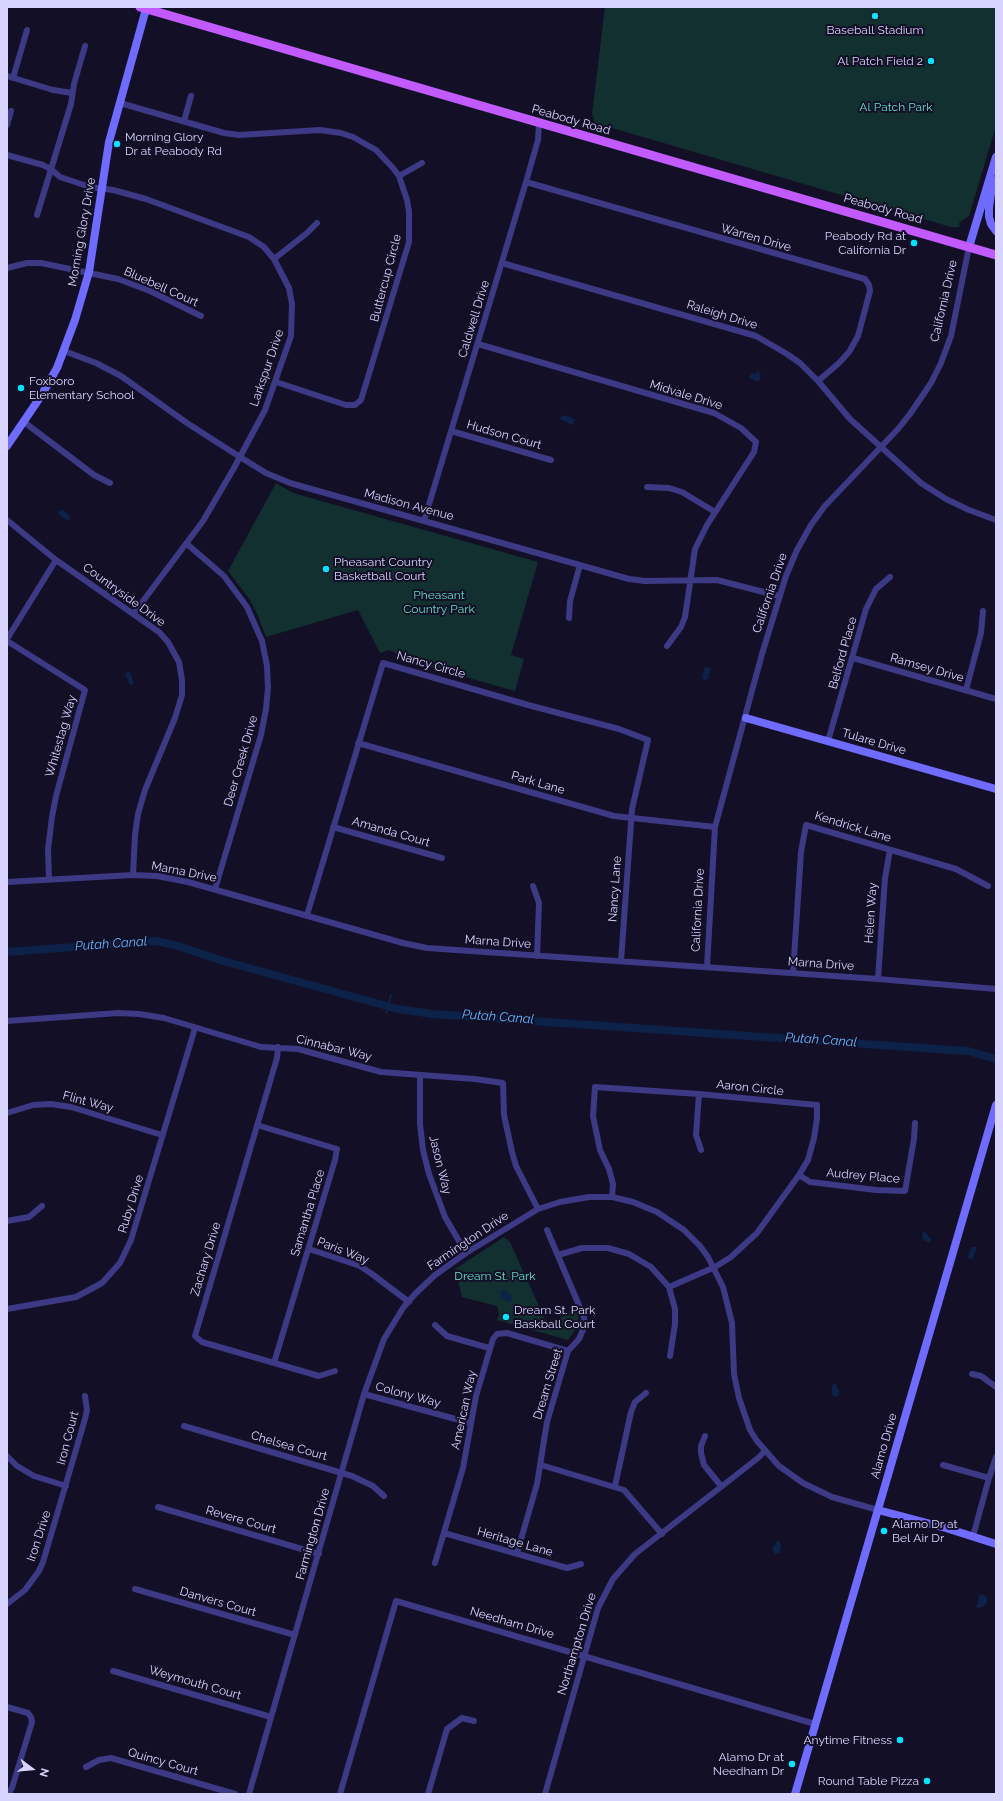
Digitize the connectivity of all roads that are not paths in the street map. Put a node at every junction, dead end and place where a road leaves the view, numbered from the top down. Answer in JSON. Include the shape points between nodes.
{"nodes":[{"id":1,"x":143,"y":8,"type":"edge"},
{"id":2,"x":27,"y":30,"type":"dead end"},
{"id":3,"x":85,"y":46,"type":"dead end"},
{"id":4,"x":10,"y":77,"type":"edge"},
{"id":5,"x":72,"y":93,"type":"junction"},
{"id":6,"x":191,"y":96,"type":"dead end"},
{"id":7,"x":120,"y":103,"type":"junction"},
{"id":8,"x":11,"y":111,"type":"dead end"},
{"id":9,"x":184,"y":121,"type":"junction"},
{"id":10,"x":539,"y":123,"type":"junction"},
{"id":11,"x":7,"y":125,"type":"edge"},
{"id":12,"x":7,"y":155,"type":"edge"},
{"id":13,"x":996,"y":157,"type":"edge"},
{"id":14,"x":422,"y":163,"type":"dead end"},
{"id":15,"x":996,"y":166,"type":"edge"},
{"id":16,"x":52,"y":170,"type":"junction"},
{"id":17,"x":399,"y":176,"type":"junction"},
{"id":18,"x":526,"y":182,"type":"junction"},
{"id":19,"x":102,"y":189,"type":"junction"},
{"id":20,"x":38,"y":215,"type":"dead end"},
{"id":21,"x":317,"y":223,"type":"dead end"},
{"id":22,"x":996,"y":231,"type":"edge"},
{"id":23,"x":969,"y":247,"type":"junction"},
{"id":24,"x":996,"y":255,"type":"edge"},
{"id":25,"x":274,"y":259,"type":"junction"},
{"id":26,"x":502,"y":263,"type":"junction"},
{"id":27,"x":7,"y":268,"type":"edge"},
{"id":28,"x":89,"y":272,"type":"junction"},
{"id":29,"x":201,"y":316,"type":"dead end"},
{"id":30,"x":478,"y":344,"type":"junction"},
{"id":31,"x":64,"y":351,"type":"junction"},
{"id":32,"x":276,"y":382,"type":"junction"},
{"id":33,"x":818,"y":382,"type":"junction"},
{"id":34,"x":24,"y":422,"type":"junction"},
{"id":35,"x":451,"y":431,"type":"junction"},
{"id":36,"x":7,"y":446,"type":"edge"},
{"id":37,"x":881,"y":446,"type":"junction"},
{"id":38,"x":240,"y":457,"type":"junction"},
{"id":39,"x":551,"y":460,"type":"dead end"},
{"id":40,"x":110,"y":484,"type":"dead end"},
{"id":41,"x":647,"y":487,"type":"dead end"},
{"id":42,"x":716,"y":512,"type":"junction"},
{"id":43,"x":7,"y":520,"type":"edge"},
{"id":44,"x":996,"y":520,"type":"edge"},
{"id":45,"x":424,"y":521,"type":"junction"},
{"id":46,"x":187,"y":544,"type":"junction"},
{"id":47,"x":56,"y":560,"type":"junction"},
{"id":48,"x":580,"y":565,"type":"junction"},
{"id":49,"x":890,"y":576,"type":"dead end"},
{"id":50,"x":691,"y":579,"type":"junction"},
{"id":51,"x":779,"y":596,"type":"junction"},
{"id":52,"x":983,"y":611,"type":"dead end"},
{"id":53,"x":134,"y":614,"type":"junction"},
{"id":54,"x":569,"y":618,"type":"dead end"},
{"id":55,"x":7,"y":640,"type":"edge"},
{"id":56,"x":667,"y":646,"type":"dead end"},
{"id":57,"x":853,"y":658,"type":"junction"},
{"id":58,"x":966,"y":690,"type":"junction"},
{"id":59,"x":996,"y":698,"type":"edge"},
{"id":60,"x":746,"y":718,"type":"junction"},
{"id":61,"x":828,"y":741,"type":"junction"},
{"id":62,"x":358,"y":743,"type":"junction"},
{"id":63,"x":996,"y":789,"type":"edge"},
{"id":64,"x":631,"y":819,"type":"junction"},
{"id":65,"x":333,"y":827,"type":"junction"},
{"id":66,"x":715,"y":827,"type":"junction"},
{"id":67,"x":890,"y":850,"type":"junction"},
{"id":68,"x":442,"y":858,"type":"dead end"},
{"id":69,"x":133,"y":875,"type":"junction"},
{"id":70,"x":49,"y":879,"type":"junction"},
{"id":71,"x":7,"y":882,"type":"edge"},
{"id":72,"x":533,"y":886,"type":"dead end"},
{"id":73,"x":988,"y":886,"type":"dead end"},
{"id":74,"x":215,"y":889,"type":"junction"},
{"id":75,"x":307,"y":915,"type":"junction"},
{"id":76,"x":537,"y":956,"type":"junction"},
{"id":77,"x":621,"y":962,"type":"junction"},
{"id":78,"x":707,"y":967,"type":"junction"},
{"id":79,"x":793,"y":973,"type":"junction"},
{"id":80,"x":878,"y":979,"type":"junction"},
{"id":81,"x":996,"y":989,"type":"edge"},
{"id":82,"x":7,"y":1021,"type":"edge"},
{"id":83,"x":195,"y":1028,"type":"junction"},
{"id":84,"x":278,"y":1047,"type":"junction"},
{"id":85,"x":420,"y":1075,"type":"junction"},
{"id":86,"x":699,"y":1094,"type":"junction"},
{"id":87,"x":996,"y":1106,"type":"edge"},
{"id":88,"x":7,"y":1113,"type":"edge"},
{"id":89,"x":914,"y":1123,"type":"dead end"},
{"id":90,"x":257,"y":1125,"type":"junction"},
{"id":91,"x":162,"y":1135,"type":"junction"},
{"id":92,"x":701,"y":1150,"type":"dead end"},
{"id":93,"x":799,"y":1175,"type":"junction"},
{"id":94,"x":612,"y":1197,"type":"junction"},
{"id":95,"x":42,"y":1206,"type":"dead end"},
{"id":96,"x":538,"y":1209,"type":"junction"},
{"id":97,"x":7,"y":1221,"type":"edge"},
{"id":98,"x":547,"y":1230,"type":"dead end"},
{"id":99,"x":309,"y":1249,"type":"junction"},
{"id":100,"x":466,"y":1253,"type":"junction"},
{"id":101,"x":558,"y":1255,"type":"junction"},
{"id":102,"x":715,"y":1267,"type":"junction"},
{"id":103,"x":669,"y":1287,"type":"junction"},
{"id":104,"x":409,"y":1302,"type":"junction"},
{"id":105,"x":7,"y":1309,"type":"edge"},
{"id":106,"x":435,"y":1325,"type":"dead end"},
{"id":107,"x":489,"y":1348,"type":"junction"},
{"id":108,"x":568,"y":1351,"type":"junction"},
{"id":109,"x":670,"y":1356,"type":"dead end"},
{"id":110,"x":274,"y":1363,"type":"junction"},
{"id":111,"x":335,"y":1371,"type":"dead end"},
{"id":112,"x":972,"y":1374,"type":"dead end"},
{"id":113,"x":996,"y":1387,"type":"edge"},
{"id":114,"x":646,"y":1393,"type":"dead end"},
{"id":115,"x":364,"y":1394,"type":"junction"},
{"id":116,"x":85,"y":1396,"type":"dead end"},
{"id":117,"x":470,"y":1423,"type":"junction"},
{"id":118,"x":184,"y":1426,"type":"dead end"},
{"id":119,"x":704,"y":1436,"type":"dead end"},
{"id":120,"x":764,"y":1451,"type":"junction"},
{"id":121,"x":7,"y":1456,"type":"edge"},
{"id":122,"x":996,"y":1457,"type":"edge"},
{"id":123,"x":542,"y":1465,"type":"junction"},
{"id":124,"x":943,"y":1465,"type":"dead end"},
{"id":125,"x":342,"y":1473,"type":"junction"},
{"id":126,"x":988,"y":1478,"type":"junction"},
{"id":127,"x":66,"y":1486,"type":"junction"},
{"id":128,"x":615,"y":1486,"type":"junction"},
{"id":129,"x":721,"y":1486,"type":"junction"},
{"id":130,"x":384,"y":1496,"type":"dead end"},
{"id":131,"x":158,"y":1507,"type":"dead end"},
{"id":132,"x":878,"y":1510,"type":"junction"},
{"id":133,"x":444,"y":1532,"type":"junction"},
{"id":134,"x":662,"y":1534,"type":"junction"},
{"id":135,"x":974,"y":1536,"type":"junction"},
{"id":136,"x":996,"y":1544,"type":"edge"},
{"id":137,"x":517,"y":1553,"type":"junction"},
{"id":138,"x":319,"y":1554,"type":"junction"},
{"id":139,"x":435,"y":1563,"type":"dead end"},
{"id":140,"x":581,"y":1564,"type":"dead end"},
{"id":141,"x":135,"y":1589,"type":"dead end"},
{"id":142,"x":7,"y":1604,"type":"edge"},
{"id":143,"x":295,"y":1635,"type":"junction"},
{"id":144,"x":584,"y":1655,"type":"junction"},
{"id":145,"x":113,"y":1671,"type":"dead end"},
{"id":146,"x":7,"y":1707,"type":"edge"},
{"id":147,"x":271,"y":1717,"type":"junction"},
{"id":148,"x":474,"y":1721,"type":"dead end"},
{"id":149,"x":815,"y":1724,"type":"junction"},
{"id":150,"x":86,"y":1767,"type":"dead end"},
{"id":151,"x":8,"y":1794,"type":"edge"},
{"id":152,"x":235,"y":1794,"type":"edge"},
{"id":153,"x":249,"y":1794,"type":"edge"},
{"id":154,"x":340,"y":1794,"type":"edge"},
{"id":155,"x":428,"y":1794,"type":"edge"},
{"id":156,"x":545,"y":1794,"type":"edge"},
{"id":157,"x":795,"y":1794,"type":"edge"}],
"edges":[{"from":1,"to":7,"type":"street","name":"Morning Glory Drive"},
{"from":1,"to":10,"type":"main road","name":"Peabody Road"},
{"from":2,"to":4,"type":"street"},
{"from":3,"to":5,"type":"street"},
{"from":4,"to":5,"type":"street"},
{"from":5,"to":16,"type":"street"},
{"from":6,"to":9,"type":"street"},
{"from":7,"to":9,"type":"street","name":"Buttercup Circle"},
{"from":7,"to":19,"type":"street","name":"Morning Glory Drive","via":[[109,142]]},
{"from":8,"to":11,"type":"street"},
{"from":9,"to":17,"type":"street","name":"Buttercup Circle","via":[[239,135],[307,130],[341,133],[376,150]]},
{"from":10,"to":18,"type":"street","name":"Caldwell Drive","via":[[538,140]]},
{"from":10,"to":23,"type":"main road","name":"Peabody Road"},
{"from":12,"to":16,"type":"street","name":"Larkspur Drive"},
{"from":13,"to":23,"type":"street","name":"California Drive"},
{"from":14,"to":17,"type":"street"},
{"from":15,"to":22,"type":"street","via":[[989,208],[990,224]]},
{"from":16,"to":19,"type":"street","name":"Larkspur Drive","via":[[60,177]]},
{"from":16,"to":20,"type":"street"},
{"from":17,"to":32,"type":"street","name":"Buttercup Circle","via":[[408,205],[409,242],[361,400],[355,406],[346,405]]},
{"from":18,"to":26,"type":"street","name":"Caldwell Drive"},
{"from":18,"to":33,"type":"street","name":"Warren Drive","via":[[819,268],[865,279],[870,291],[858,336],[849,352]]},
{"from":19,"to":25,"type":"street","name":"Larkspur Drive","via":[[146,199],[235,231],[264,247]]},
{"from":19,"to":28,"type":"street","name":"Morning Glory Drive"},
{"from":21,"to":25,"type":"street"},
{"from":23,"to":24,"type":"main road","name":"Peabody Road"},
{"from":23,"to":37,"type":"street","name":"California Drive","via":[[951,336],[941,363],[914,409]]},
{"from":25,"to":32,"type":"street","name":"Larkspur Drive","via":[[289,288],[292,304],[291,336]]},
{"from":26,"to":30,"type":"street","name":"Caldwell Drive"},
{"from":26,"to":33,"type":"street","name":"Raleigh Drive","via":[[756,336],[787,354]]},
{"from":27,"to":28,"type":"street","name":"Bluebell Court","via":[[27,263],[41,263]]},
{"from":28,"to":29,"type":"street","name":"Bluebell Court","via":[[133,284]]},
{"from":28,"to":31,"type":"street","name":"Morning Glory Drive","via":[[76,320]]},
{"from":30,"to":35,"type":"street","name":"Caldwell Drive"},
{"from":30,"to":42,"type":"street","name":"Midvale Drive","via":[[714,413],[741,428],[756,442],[754,452]]},
{"from":31,"to":34,"type":"street","name":"Morning Glory Drive","via":[[41,396]]},
{"from":31,"to":38,"type":"street","name":"Madison Avenue","via":[[121,376]]},
{"from":32,"to":38,"type":"street","name":"Larkspur Drive","via":[[265,410]]},
{"from":33,"to":37,"type":"street","name":"Raleigh Drive","via":[[850,418]]},
{"from":34,"to":36,"type":"street","name":"Morning Glory Drive"},
{"from":34,"to":40,"type":"street","via":[[94,475]]},
{"from":35,"to":39,"type":"street","name":"Hudson Court"},
{"from":35,"to":45,"type":"street","name":"Caldwell Drive"},
{"from":37,"to":44,"type":"street","name":"Raleigh Drive","via":[[921,482],[946,499]]},
{"from":37,"to":51,"type":"street","name":"California Drive","via":[[838,490],[811,525],[797,550]]},
{"from":38,"to":45,"type":"street","name":"Madison Avenue","via":[[266,473],[290,483]]},
{"from":38,"to":46,"type":"street","name":"Larkspur Drive","via":[[214,504]]},
{"from":41,"to":42,"type":"street","via":[[669,488],[682,492]]},
{"from":42,"to":50,"type":"street","name":"Midvale Drive","via":[[695,549]]},
{"from":43,"to":47,"type":"street","name":"Countryside Drive"},
{"from":45,"to":48,"type":"street","name":"Madison Avenue"},
{"from":46,"to":53,"type":"street","name":"Larkspur Drive"},
{"from":46,"to":74,"type":"street","name":"Deer Creek Drive","via":[[224,576],[247,607],[262,641],[267,674],[266,709],[261,735]]},
{"from":47,"to":53,"type":"street","name":"Countryside Drive"},
{"from":47,"to":55,"type":"street"},
{"from":48,"to":50,"type":"street","name":"Madison Avenue","via":[[629,579]]},
{"from":48,"to":54,"type":"street","via":[[570,602]]},
{"from":49,"to":57,"type":"street","name":"Belford Place","via":[[876,589],[866,609]]},
{"from":50,"to":51,"type":"street","name":"Madison Avenue","via":[[730,583]]},
{"from":50,"to":56,"type":"street","name":"Midvale Drive","via":[[685,617]]},
{"from":51,"to":60,"type":"street","name":"California Drive"},
{"from":52,"to":58,"type":"street","via":[[981,633]]},
{"from":53,"to":69,"type":"street","name":"Countryside Drive","via":[[168,642],[179,662],[182,688],[179,707],[145,790],[138,814]]},
{"from":55,"to":70,"type":"street","name":"Whitestag Way","via":[[85,690],[53,810],[48,849]]},
{"from":57,"to":58,"type":"street","name":"Ramsey Drive"},
{"from":57,"to":61,"type":"street","name":"Belford Place"},
{"from":58,"to":59,"type":"street","name":"Ramsey Drive"},
{"from":60,"to":61,"type":"street","name":"Tulare Drive"},
{"from":60,"to":66,"type":"street","name":"California Drive"},
{"from":61,"to":63,"type":"street","name":"Tulare Drive"},
{"from":62,"to":64,"type":"street","name":"Park Lane"},
{"from":62,"to":64,"type":"street","name":"Nancy Circle","via":[[383,663],[415,671],[620,729],[648,740]]},
{"from":62,"to":65,"type":"street","name":"Nancy Circle"},
{"from":64,"to":66,"type":"street","name":"Park Lane"},
{"from":64,"to":77,"type":"street","name":"Nancy Lane"},
{"from":65,"to":68,"type":"street","name":"Amanda Court"},
{"from":65,"to":75,"type":"street","name":"Nancy Circle"},
{"from":66,"to":78,"type":"street","name":"California Drive"},
{"from":67,"to":73,"type":"street","name":"Kendrick Lane","via":[[956,869]]},
{"from":67,"to":79,"type":"street","name":"Kendrick Lane","via":[[806,825],[801,852]]},
{"from":67,"to":80,"type":"street","name":"Helen Way","via":[[885,878]]},
{"from":69,"to":70,"type":"street","name":"Marna Drive"},
{"from":69,"to":74,"type":"street","name":"Marna Drive","via":[[171,878]]},
{"from":70,"to":71,"type":"street","name":"Marna Drive"},
{"from":72,"to":76,"type":"street","via":[[539,904]]},
{"from":74,"to":75,"type":"street","name":"Marna Drive"},
{"from":75,"to":76,"type":"street","name":"Marna Drive","via":[[427,948]]},
{"from":76,"to":77,"type":"street","name":"Marna Drive"},
{"from":77,"to":78,"type":"street","name":"Marna Drive"},
{"from":78,"to":79,"type":"street","name":"Marna Drive"},
{"from":79,"to":80,"type":"street","name":"Marna Drive"},
{"from":80,"to":81,"type":"street","name":"Marna Drive"},
{"from":82,"to":83,"type":"street","name":"Cinnabar Way","via":[[125,1014],[164,1018]]},
{"from":83,"to":84,"type":"street","name":"Cinnabar Way","via":[[260,1047]]},
{"from":83,"to":91,"type":"street","name":"Ruby Drive"},
{"from":84,"to":85,"type":"street","name":"Cinnabar Way","via":[[298,1049],[381,1072]]},
{"from":84,"to":90,"type":"street","name":"Zachary Drive"},
{"from":85,"to":96,"type":"street","name":"Cinnabar Way","via":[[503,1083],[504,1115],[512,1152],[516,1166]]},
{"from":85,"to":100,"type":"street","name":"Jason Way","via":[[420,1124],[429,1174],[444,1217]]},
{"from":86,"to":92,"type":"street","via":[[696,1134]]},
{"from":86,"to":93,"type":"street","name":"Aaron Circle","via":[[817,1105],[814,1138],[808,1160]]},
{"from":86,"to":94,"type":"street","name":"Aaron Circle","via":[[595,1087],[593,1116],[600,1150],[613,1184]]},
{"from":87,"to":132,"type":"street","name":"Alamo Drive"},
{"from":88,"to":91,"type":"street","name":"Flint Way","via":[[33,1105],[51,1104],[71,1107]]},
{"from":89,"to":93,"type":"street","name":"Audrey Place","via":[[914,1139],[905,1191],[810,1182]]},
{"from":90,"to":99,"type":"street","name":"Samantha Place","via":[[336,1149]]},
{"from":90,"to":110,"type":"street","name":"Zachary Drive","via":[[195,1336],[202,1342]]},
{"from":91,"to":105,"type":"street","name":"Ruby Drive","via":[[131,1240],[115,1271],[94,1288],[76,1296]]},
{"from":93,"to":102,"type":"street","name":"Aaron Circle","via":[[757,1234]]},
{"from":94,"to":96,"type":"street","name":"Farmington Drive","via":[[589,1197]]},
{"from":94,"to":102,"type":"street","name":"Farmington Drive","via":[[639,1204],[673,1222],[700,1246]]},
{"from":95,"to":97,"type":"street","via":[[29,1217]]},
{"from":96,"to":100,"type":"street","name":"Farmington Drive"},
{"from":98,"to":101,"type":"street","name":"Dream Street"},
{"from":99,"to":104,"type":"street","name":"Paris Way","via":[[360,1266]]},
{"from":99,"to":110,"type":"street","name":"Samantha Place"},
{"from":100,"to":104,"type":"street","name":"Farmington Drive","via":[[435,1275]]},
{"from":101,"to":103,"type":"street","via":[[582,1248],[619,1250],[651,1267]]},
{"from":101,"to":108,"type":"street","name":"Dream Street","via":[[585,1325],[579,1339]]},
{"from":102,"to":103,"type":"street","name":"Aaron Circle"},
{"from":102,"to":120,"type":"street","name":"Farmington Drive","via":[[732,1323],[734,1374],[739,1398],[750,1430]]},
{"from":103,"to":109,"type":"street","via":[[675,1309]]},
{"from":104,"to":115,"type":"street","name":"Farmington Drive","via":[[384,1339]]},
{"from":106,"to":107,"type":"street","via":[[447,1336]]},
{"from":107,"to":108,"type":"street","name":"American Way","via":[[497,1334],[502,1333]]},
{"from":107,"to":117,"type":"street","name":"American Way"},
{"from":108,"to":123,"type":"street","name":"Dream Street","via":[[548,1422]]},
{"from":110,"to":111,"type":"street","name":"Zachary Drive","via":[[319,1376]]},
{"from":112,"to":113,"type":"street","via":[[981,1376]]},
{"from":114,"to":128,"type":"street","via":[[635,1402],[631,1412]]},
{"from":115,"to":117,"type":"street","name":"Colony Way"},
{"from":115,"to":125,"type":"street","name":"Farmington Drive"},
{"from":116,"to":127,"type":"street","name":"Iron Court","via":[[86,1419]]},
{"from":117,"to":133,"type":"street","name":"American Way","via":[[463,1468]]},
{"from":118,"to":125,"type":"street","name":"Chelsea Court"},
{"from":119,"to":129,"type":"street","via":[[701,1454],[704,1465]]},
{"from":120,"to":129,"type":"street","name":"Northampton Drive"},
{"from":120,"to":132,"type":"street","name":"Farmington Drive","via":[[803,1483],[832,1497]]},
{"from":121,"to":127,"type":"street","via":[[17,1466],[34,1476]]},
{"from":122,"to":126,"type":"street"},
{"from":123,"to":128,"type":"street"},
{"from":123,"to":137,"type":"street","name":"Dream Street"},
{"from":124,"to":126,"type":"street"},
{"from":125,"to":130,"type":"street","name":"Chelsea Court","via":[[372,1486]]},
{"from":125,"to":138,"type":"street","name":"Farmington Drive"},
{"from":126,"to":135,"type":"street"},
{"from":127,"to":142,"type":"street","name":"Iron Drive","via":[[39,1571],[25,1590]]},
{"from":128,"to":134,"type":"street","via":[[624,1490]]},
{"from":129,"to":134,"type":"street","name":"Northampton Drive"},
{"from":131,"to":138,"type":"street","name":"Revere Court"},
{"from":132,"to":135,"type":"street"},
{"from":132,"to":149,"type":"street","name":"Alamo Drive"},
{"from":133,"to":137,"type":"street","name":"Heritage Lane"},
{"from":133,"to":139,"type":"street","name":"American Way"},
{"from":134,"to":144,"type":"street","name":"Northampton Drive","via":[[635,1554],[610,1583],[598,1608]]},
{"from":135,"to":136,"type":"street"},
{"from":137,"to":140,"type":"street","name":"Heritage Lane","via":[[567,1568]]},
{"from":138,"to":143,"type":"street","name":"Farmington Drive"},
{"from":141,"to":143,"type":"street","name":"Danvers Court"},
{"from":143,"to":147,"type":"street","name":"Farmington Drive"},
{"from":144,"to":149,"type":"street","name":"Needham Drive"},
{"from":144,"to":154,"type":"street","name":"Needham Drive","via":[[396,1601]]},
{"from":144,"to":156,"type":"street","name":"Northampton Drive"},
{"from":145,"to":147,"type":"street","name":"Weymouth Court"},
{"from":146,"to":151,"type":"street","via":[[28,1713],[32,1722]]},
{"from":147,"to":153,"type":"street","name":"Farmington Drive"},
{"from":148,"to":155,"type":"street","via":[[462,1718],[447,1729]]},
{"from":149,"to":157,"type":"street","name":"Alamo Drive"},
{"from":150,"to":152,"type":"street","name":"Quincy Court","via":[[110,1758]]}]}
